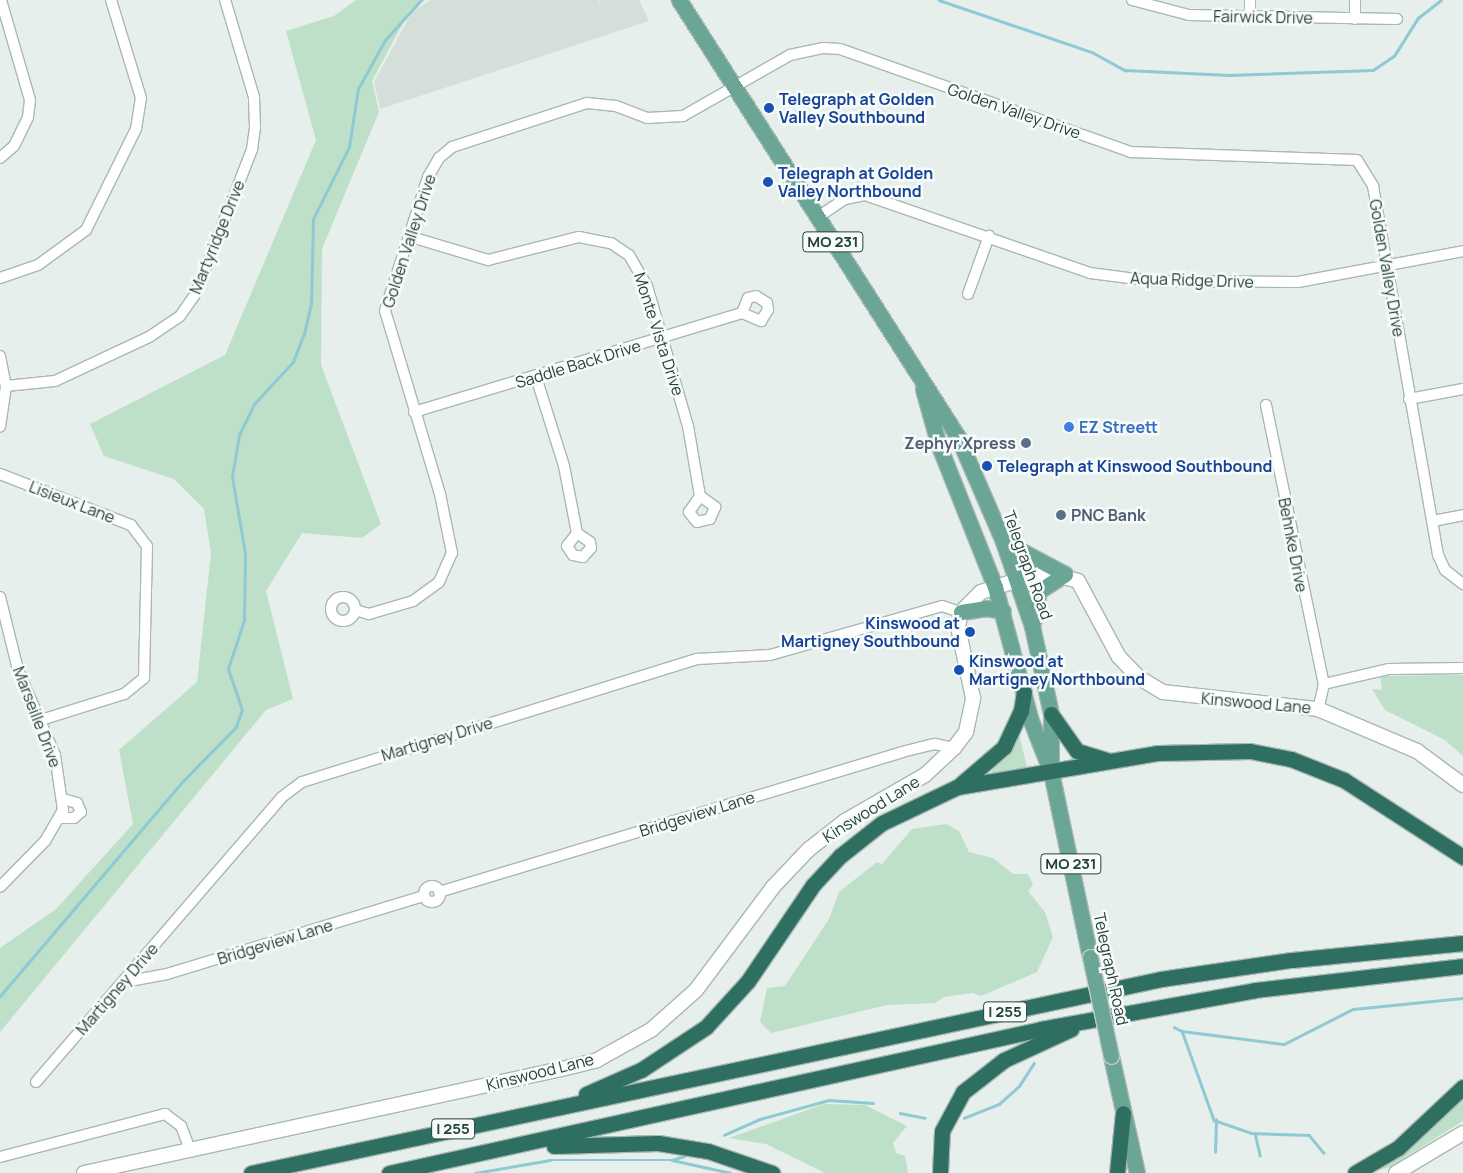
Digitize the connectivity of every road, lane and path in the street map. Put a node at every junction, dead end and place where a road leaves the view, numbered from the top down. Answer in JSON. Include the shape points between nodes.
{"nodes":[{"id":1,"x":1,"y":0,"type":"edge"},
{"id":2,"x":111,"y":0,"type":"edge"},
{"id":3,"x":225,"y":0,"type":"edge"},
{"id":4,"x":679,"y":0,"type":"edge"},
{"id":5,"x":1132,"y":0,"type":"edge"},
{"id":6,"x":1250,"y":0,"type":"edge"},
{"id":7,"x":1355,"y":0,"type":"edge"},
{"id":8,"x":1250,"y":17,"type":"junction"},
{"id":9,"x":1355,"y":19,"type":"junction"},
{"id":10,"x":1397,"y":19,"type":"dead end"},
{"id":11,"x":734,"y":86,"type":"junction"},
{"id":12,"x":0,"y":158,"type":"edge"},
{"id":13,"x":818,"y":217,"type":"junction"},
{"id":14,"x":408,"y":236,"type":"junction"},
{"id":15,"x":989,"y":236,"type":"junction"},
{"id":16,"x":1463,"y":251,"type":"edge"},
{"id":17,"x":1387,"y":265,"type":"junction"},
{"id":18,"x":0,"y":278,"type":"edge"},
{"id":19,"x":968,"y":294,"type":"dead end"},
{"id":20,"x":742,"y":312,"type":"dead end"},
{"id":21,"x":662,"y":338,"type":"junction"},
{"id":22,"x":0,"y":356,"type":"edge"},
{"id":23,"x":536,"y":377,"type":"junction"},
{"id":24,"x":6,"y":386,"type":"junction"},
{"id":25,"x":922,"y":387,"type":"junction"},
{"id":26,"x":1463,"y":389,"type":"edge"},
{"id":27,"x":1409,"y":399,"type":"junction"},
{"id":28,"x":1266,"y":406,"type":"dead end"},
{"id":29,"x":414,"y":412,"type":"junction"},
{"id":30,"x":0,"y":426,"type":"edge"},
{"id":31,"x":0,"y":474,"type":"edge"},
{"id":32,"x":700,"y":496,"type":"dead end"},
{"id":33,"x":1463,"y":515,"type":"edge"},
{"id":34,"x":1433,"y":521,"type":"junction"},
{"id":35,"x":577,"y":533,"type":"dead end"},
{"id":36,"x":1003,"y":541,"type":"junction"},
{"id":37,"x":1065,"y":574,"type":"junction"},
{"id":38,"x":1017,"y":580,"type":"junction"},
{"id":39,"x":1463,"y":584,"type":"edge"},
{"id":40,"x":995,"y":587,"type":"junction"},
{"id":41,"x":0,"y":597,"type":"edge"},
{"id":42,"x":355,"y":610,"type":"dead end"},
{"id":43,"x":1003,"y":611,"type":"junction"},
{"id":44,"x":961,"y":612,"type":"junction"},
{"id":45,"x":1032,"y":626,"type":"junction"},
{"id":46,"x":1463,"y":668,"type":"edge"},
{"id":47,"x":1324,"y":684,"type":"junction"},
{"id":48,"x":1024,"y":692,"type":"junction"},
{"id":49,"x":1318,"y":709,"type":"junction"},
{"id":50,"x":1051,"y":714,"type":"junction"},
{"id":51,"x":41,"y":720,"type":"junction"},
{"id":52,"x":954,"y":748,"type":"junction"},
{"id":53,"x":1113,"y":761,"type":"junction"},
{"id":54,"x":1051,"y":772,"type":"junction"},
{"id":55,"x":1463,"y":785,"type":"edge"},
{"id":56,"x":957,"y":787,"type":"junction"},
{"id":57,"x":1463,"y":857,"type":"edge"},
{"id":58,"x":0,"y":887,"type":"edge"},
{"id":59,"x":1463,"y":942,"type":"edge"},
{"id":60,"x":1463,"y":966,"type":"edge"},
{"id":61,"x":124,"y":982,"type":"junction"},
{"id":62,"x":1097,"y":1018,"type":"junction"},
{"id":63,"x":36,"y":1082,"type":"dead end"},
{"id":64,"x":1463,"y":1087,"type":"edge"},
{"id":65,"x":552,"y":1108,"type":"junction"},
{"id":66,"x":1123,"y":1113,"type":"junction"},
{"id":67,"x":1463,"y":1133,"type":"edge"},
{"id":68,"x":502,"y":1149,"type":"junction"},
{"id":69,"x":190,"y":1150,"type":"junction"},
{"id":70,"x":0,"y":1157,"type":"edge"},
{"id":71,"x":84,"y":1173,"type":"edge"},
{"id":72,"x":251,"y":1173,"type":"edge"},
{"id":73,"x":389,"y":1173,"type":"edge"},
{"id":74,"x":772,"y":1173,"type":"edge"},
{"id":75,"x":940,"y":1173,"type":"edge"},
{"id":76,"x":1117,"y":1173,"type":"edge"},
{"id":77,"x":1138,"y":1173,"type":"edge"},
{"id":78,"x":1355,"y":1173,"type":"edge"},
{"id":79,"x":1396,"y":1173,"type":"edge"}],
"edges":[{"from":1,"to":12,"type":"street","via":[[30,100],[28,117],[14,146]]},
{"from":2,"to":18,"type":"street","via":[[141,98],[136,129],[86,230],[38,265]]},
{"from":3,"to":24,"type":"street","name":"Martyridge Drive","via":[[254,98],[255,127],[252,149],[196,293],[180,316],[149,337],[55,380]]},
{"from":4,"to":11,"type":"main road","name":"Telegraph Road","number":"MO 231"},
{"from":5,"to":8,"type":"street","name":"Fairwick Drive","via":[[1189,15]]},
{"from":6,"to":8,"type":"street"},
{"from":7,"to":9,"type":"street"},
{"from":8,"to":9,"type":"street","name":"Fairwick Drive"},
{"from":9,"to":10,"type":"street","name":"Fairwick Drive"},
{"from":11,"to":13,"type":"main road","name":"Telegraph Road","number":"MO 231"},
{"from":11,"to":14,"type":"street","name":"Golden Valley Drive","via":[[683,116],[647,118],[616,106],[587,103],[452,147],[432,166]]},
{"from":11,"to":17,"type":"street","name":"Golden Valley Drive","via":[[790,55],[805,50],[840,49],[1130,152],[1357,160],[1373,186]]},
{"from":13,"to":15,"type":"street","name":"Aqua Ridge Drive","via":[[845,199],[865,196]]},
{"from":13,"to":25,"type":"main road","name":"Telegraph Road","number":"MO 231"},
{"from":14,"to":21,"type":"street","name":"Monte Vista Drive","via":[[488,260],[578,237],[611,243],[635,262]]},
{"from":14,"to":29,"type":"street","name":"Golden Valley Drive","via":[[384,311]]},
{"from":15,"to":17,"type":"street","name":"Aqua Ridge Drive","via":[[1090,273],[1152,281],[1298,282]]},
{"from":15,"to":19,"type":"street"},
{"from":16,"to":17,"type":"street","name":"Aqua Ridge Drive"},
{"from":17,"to":27,"type":"street","name":"Golden Valley Drive"},
{"from":20,"to":21,"type":"street","name":"Saddle Back Drive"},
{"from":21,"to":23,"type":"street","name":"Saddle Back Drive"},
{"from":21,"to":32,"type":"street","name":"Monte Vista Drive","via":[[688,426]]},
{"from":22,"to":24,"type":"street"},
{"from":23,"to":29,"type":"street","name":"Saddle Back Drive"},
{"from":23,"to":35,"type":"street","via":[[564,466]]},
{"from":24,"to":30,"type":"street"},
{"from":25,"to":36,"type":"main road","name":"Telegraph Road","number":"MO 231","via":[[958,437]]},
{"from":25,"to":40,"type":"main road","name":"Telegraph Road","number":"MO 231","via":[[939,446]]},
{"from":26,"to":27,"type":"street"},
{"from":27,"to":34,"type":"street","name":"Golden Valley Drive"},
{"from":28,"to":47,"type":"street","name":"Behnke Drive"},
{"from":29,"to":42,"type":"street","name":"Golden Valley Drive","via":[[445,513],[451,542],[449,564],[439,582],[413,601],[369,614]]},
{"from":31,"to":51,"type":"street","name":"Lisieux Lane","via":[[131,525],[141,534],[148,559],[144,678],[124,694]]},
{"from":33,"to":34,"type":"street"},
{"from":34,"to":39,"type":"street","name":"Golden Valley Drive","via":[[1445,570]]},
{"from":36,"to":37,"type":"main road"},
{"from":36,"to":38,"type":"main road","name":"Telegraph Road","number":"MO 231"},
{"from":37,"to":38,"type":"street"},
{"from":37,"to":45,"type":"main road","via":[[1039,590]]},
{"from":37,"to":49,"type":"street","name":"Kinswood Lane","via":[[1085,589],[1119,657],[1151,686],[1188,697]]},
{"from":38,"to":40,"type":"street"},
{"from":38,"to":45,"type":"main road","name":"Telegraph Road","number":"MO 231"},
{"from":40,"to":43,"type":"main road","name":"Telegraph Road","number":"MO 231"},
{"from":40,"to":44,"type":"street","via":[[973,597]]},
{"from":41,"to":51,"type":"street","name":"Marseille Drive","via":[[18,670]]},
{"from":43,"to":44,"type":"main road","via":[[984,608]]},
{"from":43,"to":48,"type":"main road","name":"Telegraph Road","number":"MO 231"},
{"from":44,"to":52,"type":"street","name":"Kinswood Lane","via":[[958,627],[973,698],[966,732]]},
{"from":44,"to":61,"type":"street","name":"Martigney Drive","via":[[942,606],[770,655],[697,659],[302,782],[282,797]]},
{"from":45,"to":50,"type":"main road","name":"Telegraph Road","number":"MO 231"},
{"from":46,"to":47,"type":"street","via":[[1390,669]]},
{"from":47,"to":49,"type":"street"},
{"from":48,"to":54,"type":"main road","name":"Telegraph Road","number":"MO 231"},
{"from":48,"to":56,"type":"highway","via":[[1021,712],[1004,747]]},
{"from":49,"to":55,"type":"street","name":"Kinswood Lane","via":[[1417,751]]},
{"from":50,"to":53,"type":"highway","via":[[1077,751]]},
{"from":50,"to":54,"type":"main road","name":"Telegraph Road","number":"MO 231"},
{"from":51,"to":58,"type":"street","name":"Marseille Drive","via":[[55,755],[62,809],[45,841]]},
{"from":52,"to":61,"type":"street","name":"Bridgeview Lane","via":[[935,744],[902,752],[439,892],[435,902],[424,896],[168,974]]},
{"from":52,"to":69,"type":"street","name":"Kinswood Lane","via":[[925,775],[845,821],[808,850],[774,887],[696,990],[671,1015],[626,1046],[597,1060],[553,1071]]},
{"from":53,"to":54,"type":"highway"},
{"from":53,"to":57,"type":"highway","via":[[1206,749],[1291,759],[1361,789]]},
{"from":54,"to":56,"type":"highway"},
{"from":54,"to":66,"type":"main road","name":"Telegraph Road","number":"MO 231","bridge":true},
{"from":56,"to":65,"type":"highway","via":[[882,823],[840,856],[813,885],[737,994],[694,1036],[641,1070]]},
{"from":59,"to":65,"type":"highway","number":"I 255","via":[[1292,960],[1161,980]]},
{"from":60,"to":62,"type":"highway","number":"I 255","via":[[1305,982]]},
{"from":61,"to":63,"type":"street","name":"Martigney Drive"},
{"from":62,"to":68,"type":"highway","number":"I 255"},
{"from":62,"to":75,"type":"highway","via":[[1004,1060],[970,1085],[945,1120],[939,1141]]},
{"from":64,"to":78,"type":"highway","via":[[1398,1148]]},
{"from":65,"to":72,"type":"highway","number":"I 255"},
{"from":66,"to":76,"type":"highway"},
{"from":66,"to":77,"type":"main road","name":"Telegraph Road","number":"MO 231"},
{"from":67,"to":79,"type":"street"},
{"from":68,"to":73,"type":"highway","number":"I 255"},
{"from":68,"to":74,"type":"highway","via":[[658,1143],[708,1151]]},
{"from":69,"to":70,"type":"street","via":[[181,1126],[165,1114]]},
{"from":69,"to":71,"type":"street","name":"Kinswood Lane"}]}
